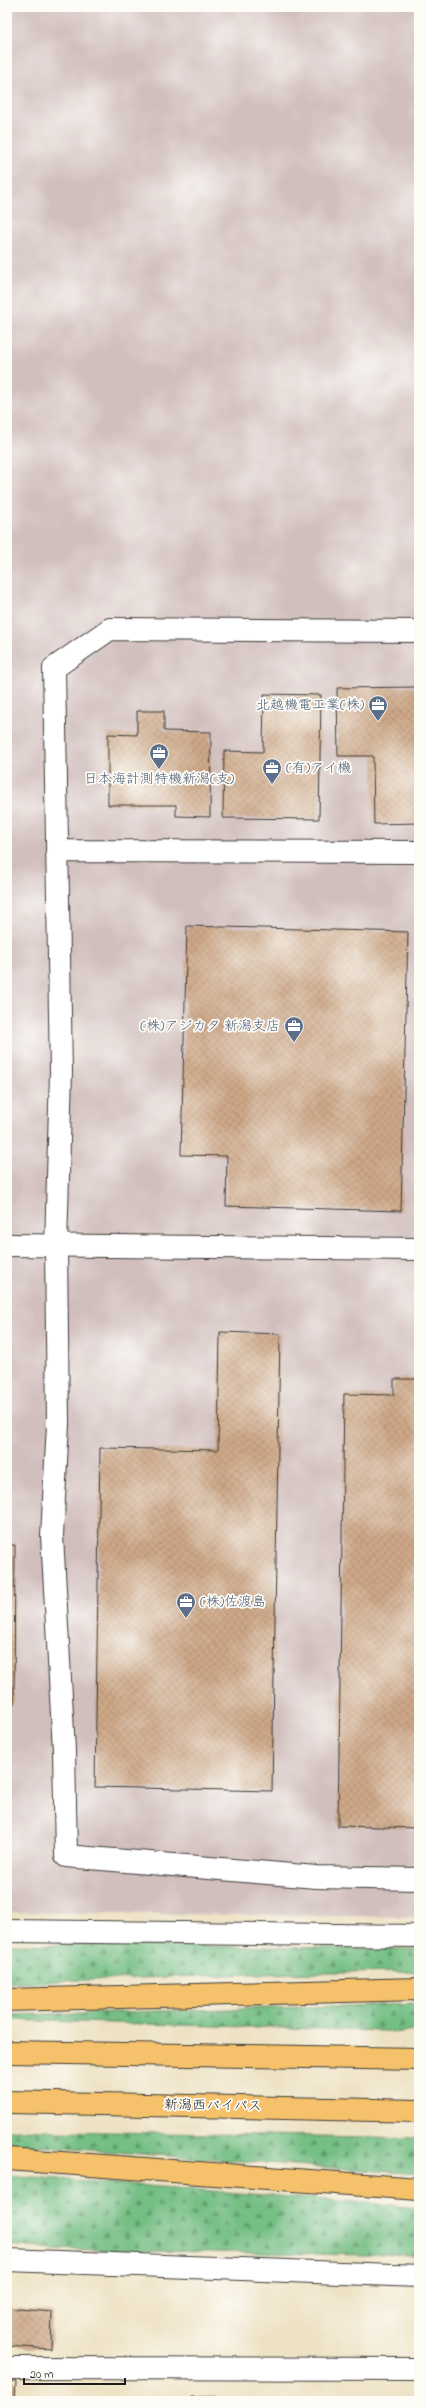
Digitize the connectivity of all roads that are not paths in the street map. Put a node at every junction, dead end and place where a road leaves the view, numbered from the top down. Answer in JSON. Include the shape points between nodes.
{"nodes":[{"id":1,"x":419,"y":632,"type":"edge"},
{"id":2,"x":57,"y":851,"type":"junction"},
{"id":3,"x":419,"y":852,"type":"edge"},
{"id":4,"x":7,"y":1246,"type":"edge"},
{"id":5,"x":56,"y":1246,"type":"junction"},
{"id":6,"x":419,"y":1249,"type":"edge"},
{"id":7,"x":419,"y":1879,"type":"edge"},
{"id":8,"x":7,"y":1931,"type":"edge"},
{"id":9,"x":419,"y":1936,"type":"edge"},
{"id":10,"x":419,"y":1989,"type":"edge"},
{"id":11,"x":7,"y":2000,"type":"edge"},
{"id":12,"x":7,"y":2052,"type":"edge"},
{"id":13,"x":419,"y":2060,"type":"edge"},
{"id":14,"x":7,"y":2102,"type":"edge"},
{"id":15,"x":419,"y":2111,"type":"edge"},
{"id":16,"x":7,"y":2159,"type":"edge"},
{"id":17,"x":419,"y":2189,"type":"edge"},
{"id":18,"x":7,"y":2260,"type":"edge"},
{"id":19,"x":419,"y":2276,"type":"edge"},
{"id":20,"x":7,"y":2368,"type":"edge"},
{"id":21,"x":419,"y":2368,"type":"edge"}],
"edges":[{"from":1,"to":2,"type":"street","via":[[110,629],[54,668]]},
{"from":2,"to":3,"type":"street"},
{"from":2,"to":5,"type":"street","via":[[61,1072]]},
{"from":4,"to":5,"type":"street"},
{"from":5,"to":6,"type":"street"},
{"from":5,"to":7,"type":"street","via":[[58,1424],[52,1536],[64,1750],[66,1856],[316,1877]]},
{"from":8,"to":9,"type":"street"},
{"from":10,"to":11,"type":"highway"},
{"from":12,"to":13,"type":"highway"},
{"from":14,"to":15,"type":"highway","name":"新潟西バイパス"},
{"from":16,"to":17,"type":"highway"},
{"from":18,"to":19,"type":"street"},
{"from":20,"to":21,"type":"street"}]}
